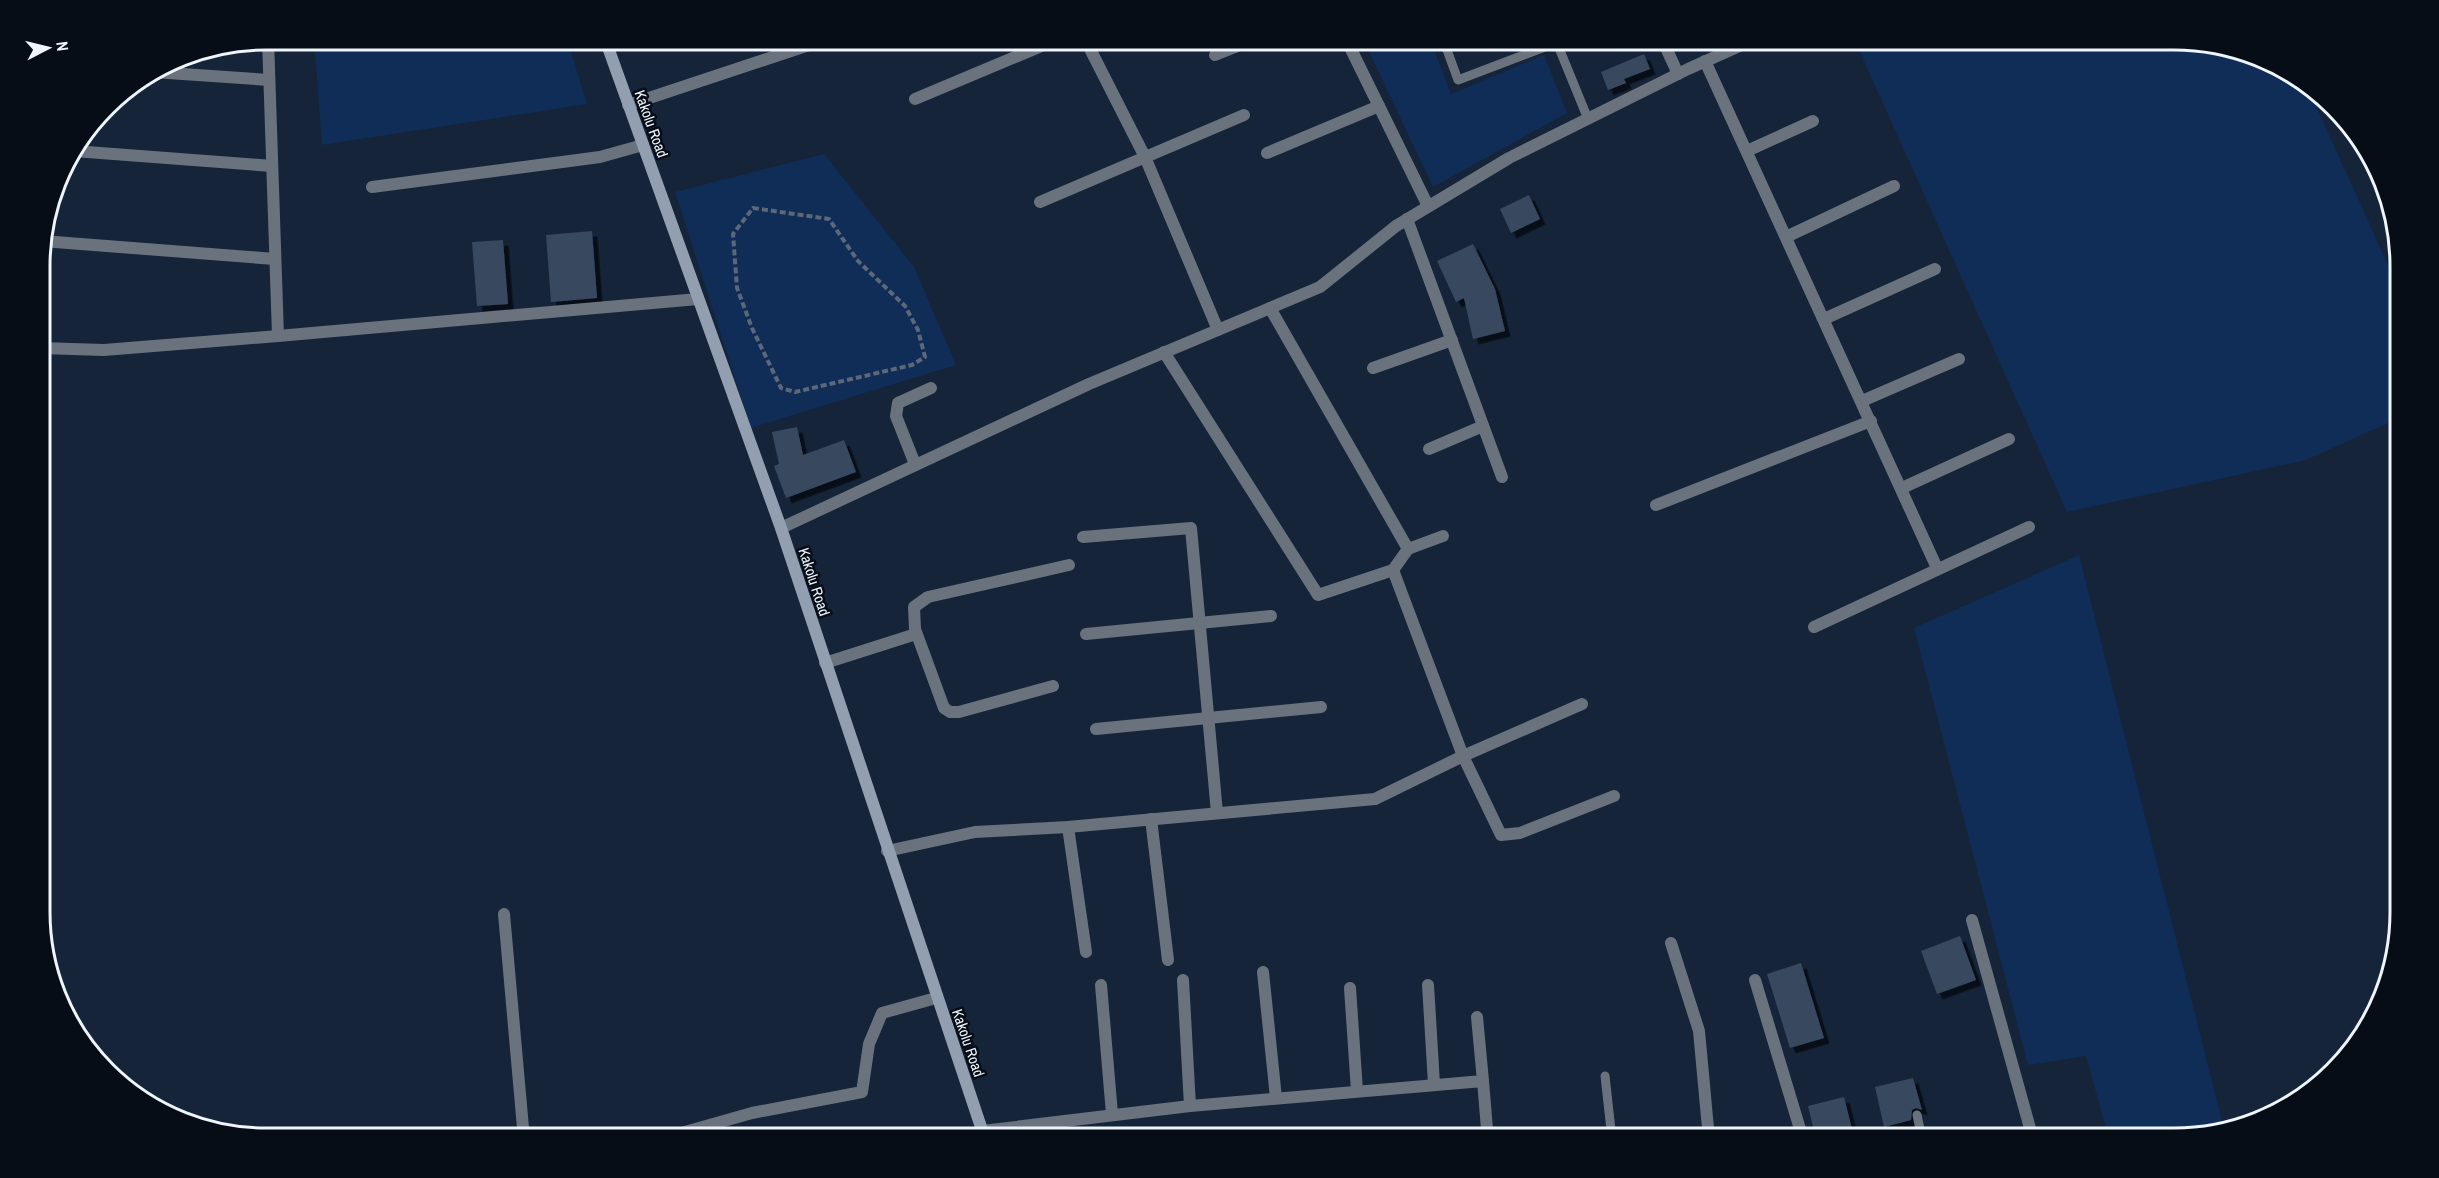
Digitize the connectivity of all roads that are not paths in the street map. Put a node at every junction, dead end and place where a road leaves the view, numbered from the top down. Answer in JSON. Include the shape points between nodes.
{"nodes":[{"id":1,"x":268,"y":50,"type":"edge"},
{"id":2,"x":609,"y":50,"type":"edge"},
{"id":3,"x":794,"y":50,"type":"edge"},
{"id":4,"x":1032,"y":50,"type":"edge"},
{"id":5,"x":1091,"y":50,"type":"edge"},
{"id":6,"x":1228,"y":50,"type":"edge"},
{"id":7,"x":1351,"y":50,"type":"edge"},
{"id":8,"x":1447,"y":50,"type":"edge"},
{"id":9,"x":1537,"y":50,"type":"edge"},
{"id":10,"x":1564,"y":50,"type":"edge"},
{"id":11,"x":1667,"y":50,"type":"edge"},
{"id":12,"x":1730,"y":50,"type":"edge"},
{"id":13,"x":1215,"y":55,"type":"dead end"},
{"id":14,"x":1706,"y":61,"type":"junction"},
{"id":15,"x":168,"y":73,"type":"edge"},
{"id":16,"x":1678,"y":74,"type":"junction"},
{"id":17,"x":269,"y":80,"type":"junction"},
{"id":18,"x":915,"y":99,"type":"dead end"},
{"id":19,"x":628,"y":105,"type":"junction"},
{"id":20,"x":1379,"y":106,"type":"junction"},
{"id":21,"x":1244,"y":115,"type":"dead end"},
{"id":22,"x":1587,"y":119,"type":"junction"},
{"id":23,"x":1813,"y":121,"type":"dead end"},
{"id":24,"x":643,"y":145,"type":"junction"},
{"id":25,"x":82,"y":152,"type":"edge"},
{"id":26,"x":1747,"y":152,"type":"junction"},
{"id":27,"x":1267,"y":153,"type":"dead end"},
{"id":28,"x":1145,"y":157,"type":"junction"},
{"id":29,"x":272,"y":166,"type":"junction"},
{"id":30,"x":1894,"y":186,"type":"dead end"},
{"id":31,"x":372,"y":188,"type":"dead end"},
{"id":32,"x":1040,"y":202,"type":"dead end"},
{"id":33,"x":1428,"y":206,"type":"junction"},
{"id":34,"x":1407,"y":219,"type":"junction"},
{"id":35,"x":1786,"y":237,"type":"junction"},
{"id":36,"x":51,"y":242,"type":"edge"},
{"id":37,"x":275,"y":259,"type":"junction"},
{"id":38,"x":1935,"y":269,"type":"dead end"},
{"id":39,"x":698,"y":298,"type":"junction"},
{"id":40,"x":1270,"y":308,"type":"junction"},
{"id":41,"x":1824,"y":320,"type":"junction"},
{"id":42,"x":1218,"y":330,"type":"junction"},
{"id":43,"x":278,"y":336,"type":"junction"},
{"id":44,"x":1452,"y":340,"type":"junction"},
{"id":45,"x":50,"y":348,"type":"edge"},
{"id":46,"x":1164,"y":352,"type":"junction"},
{"id":47,"x":1959,"y":359,"type":"dead end"},
{"id":48,"x":1373,"y":368,"type":"dead end"},
{"id":49,"x":931,"y":388,"type":"dead end"},
{"id":50,"x":1862,"y":401,"type":"junction"},
{"id":51,"x":1871,"y":421,"type":"junction"},
{"id":52,"x":1483,"y":426,"type":"junction"},
{"id":53,"x":2009,"y":439,"type":"dead end"},
{"id":54,"x":1429,"y":449,"type":"dead end"},
{"id":55,"x":915,"y":464,"type":"junction"},
{"id":56,"x":1502,"y":477,"type":"dead end"},
{"id":57,"x":1902,"y":488,"type":"junction"},
{"id":58,"x":1656,"y":505,"type":"dead end"},
{"id":59,"x":2029,"y":527,"type":"dead end"},
{"id":60,"x":781,"y":528,"type":"junction"},
{"id":61,"x":1443,"y":536,"type":"dead end"},
{"id":62,"x":1083,"y":537,"type":"dead end"},
{"id":63,"x":1408,"y":549,"type":"junction"},
{"id":64,"x":1069,"y":565,"type":"dead end"},
{"id":65,"x":1937,"y":568,"type":"junction"},
{"id":66,"x":1393,"y":570,"type":"junction"},
{"id":67,"x":1271,"y":616,"type":"dead end"},
{"id":68,"x":1199,"y":623,"type":"junction"},
{"id":69,"x":1814,"y":627,"type":"dead end"},
{"id":70,"x":1086,"y":633,"type":"dead end"},
{"id":71,"x":916,"y":634,"type":"junction"},
{"id":72,"x":825,"y":663,"type":"junction"},
{"id":73,"x":1053,"y":686,"type":"dead end"},
{"id":74,"x":1582,"y":704,"type":"dead end"},
{"id":75,"x":1321,"y":707,"type":"dead end"},
{"id":76,"x":1208,"y":717,"type":"junction"},
{"id":77,"x":1096,"y":729,"type":"dead end"},
{"id":78,"x":1463,"y":756,"type":"junction"},
{"id":79,"x":1614,"y":796,"type":"dead end"},
{"id":80,"x":1217,"y":813,"type":"junction"},
{"id":81,"x":1151,"y":819,"type":"junction"},
{"id":82,"x":1068,"y":827,"type":"junction"},
{"id":83,"x":888,"y":851,"type":"junction"},
{"id":84,"x":504,"y":915,"type":"dead end"},
{"id":85,"x":1972,"y":920,"type":"dead end"},
{"id":86,"x":1671,"y":943,"type":"dead end"},
{"id":87,"x":1086,"y":952,"type":"dead end"},
{"id":88,"x":1168,"y":960,"type":"dead end"},
{"id":89,"x":1263,"y":972,"type":"dead end"},
{"id":90,"x":1183,"y":980,"type":"dead end"},
{"id":91,"x":1755,"y":980,"type":"dead end"},
{"id":92,"x":1101,"y":985,"type":"dead end"},
{"id":93,"x":1428,"y":985,"type":"dead end"},
{"id":94,"x":1350,"y":988,"type":"dead end"},
{"id":95,"x":936,"y":998,"type":"junction"},
{"id":96,"x":1477,"y":1017,"type":"dead end"},
{"id":97,"x":1605,"y":1076,"type":"dead end"},
{"id":98,"x":1483,"y":1081,"type":"junction"},
{"id":99,"x":1434,"y":1084,"type":"junction"},
{"id":100,"x":1357,"y":1091,"type":"junction"},
{"id":101,"x":1276,"y":1098,"type":"junction"},
{"id":102,"x":1190,"y":1106,"type":"junction"},
{"id":103,"x":1112,"y":1114,"type":"junction"},
{"id":104,"x":1917,"y":1115,"type":"dead end"},
{"id":105,"x":523,"y":1128,"type":"edge"},
{"id":106,"x":699,"y":1128,"type":"edge"},
{"id":107,"x":982,"y":1128,"type":"edge"},
{"id":108,"x":1027,"y":1128,"type":"edge"},
{"id":109,"x":1487,"y":1128,"type":"edge"},
{"id":110,"x":1611,"y":1128,"type":"edge"},
{"id":111,"x":1708,"y":1128,"type":"edge"},
{"id":112,"x":1800,"y":1128,"type":"edge"},
{"id":113,"x":1920,"y":1128,"type":"edge"},
{"id":114,"x":2030,"y":1128,"type":"edge"}],
"edges":[{"from":1,"to":17,"type":"street"},
{"from":2,"to":19,"type":"main road","name":"Kakolu Road"},
{"from":3,"to":19,"type":"street"},
{"from":4,"to":18,"type":"street"},
{"from":5,"to":28,"type":"street"},
{"from":6,"to":13,"type":"street"},
{"from":7,"to":20,"type":"street"},
{"from":8,"to":9,"type":"lane","via":[[1458,80]]},
{"from":10,"to":22,"type":"lane"},
{"from":11,"to":16,"type":"street"},
{"from":12,"to":14,"type":"street"},
{"from":14,"to":16,"type":"street"},
{"from":14,"to":26,"type":"street"},
{"from":15,"to":17,"type":"street"},
{"from":16,"to":22,"type":"street"},
{"from":17,"to":29,"type":"street"},
{"from":19,"to":24,"type":"main road","name":"Kakolu Road"},
{"from":20,"to":27,"type":"street"},
{"from":20,"to":33,"type":"street"},
{"from":21,"to":28,"type":"street"},
{"from":22,"to":33,"type":"street","via":[[1509,158]]},
{"from":23,"to":26,"type":"street"},
{"from":24,"to":31,"type":"street","via":[[600,157]]},
{"from":24,"to":39,"type":"main road","name":"Kakolu Road"},
{"from":25,"to":29,"type":"street"},
{"from":26,"to":35,"type":"street"},
{"from":28,"to":32,"type":"street"},
{"from":28,"to":42,"type":"street"},
{"from":29,"to":37,"type":"street"},
{"from":30,"to":35,"type":"street"},
{"from":33,"to":34,"type":"street"},
{"from":34,"to":40,"type":"street","via":[[1320,287]]},
{"from":34,"to":44,"type":"street"},
{"from":35,"to":41,"type":"street"},
{"from":36,"to":37,"type":"street"},
{"from":37,"to":43,"type":"street"},
{"from":38,"to":41,"type":"street"},
{"from":39,"to":43,"type":"street"},
{"from":39,"to":60,"type":"main road","name":"Kakolu Road"},
{"from":40,"to":42,"type":"street"},
{"from":40,"to":63,"type":"street"},
{"from":41,"to":50,"type":"street"},
{"from":42,"to":46,"type":"street"},
{"from":43,"to":45,"type":"street","via":[[104,350]]},
{"from":44,"to":48,"type":"street"},
{"from":44,"to":52,"type":"street"},
{"from":46,"to":55,"type":"street"},
{"from":46,"to":66,"type":"street","via":[[1318,595]]},
{"from":47,"to":50,"type":"street"},
{"from":49,"to":55,"type":"street","via":[[898,403],[896,416]]},
{"from":50,"to":51,"type":"street"},
{"from":51,"to":57,"type":"street"},
{"from":51,"to":58,"type":"street"},
{"from":52,"to":54,"type":"street"},
{"from":52,"to":56,"type":"street"},
{"from":53,"to":57,"type":"street"},
{"from":55,"to":60,"type":"street"},
{"from":57,"to":65,"type":"street"},
{"from":59,"to":65,"type":"street"},
{"from":60,"to":72,"type":"main road","name":"Kakolu Road"},
{"from":61,"to":63,"type":"street"},
{"from":62,"to":68,"type":"street","via":[[1191,528]]},
{"from":63,"to":66,"type":"street"},
{"from":64,"to":71,"type":"street","via":[[928,597],[914,607]]},
{"from":65,"to":69,"type":"street"},
{"from":66,"to":78,"type":"street"},
{"from":67,"to":68,"type":"street"},
{"from":68,"to":70,"type":"street"},
{"from":68,"to":76,"type":"street"},
{"from":71,"to":72,"type":"street"},
{"from":71,"to":73,"type":"street","via":[[939,700],[950,712]]},
{"from":72,"to":83,"type":"main road","name":"Kakolu Road"},
{"from":74,"to":78,"type":"street"},
{"from":75,"to":76,"type":"street"},
{"from":76,"to":77,"type":"street"},
{"from":76,"to":80,"type":"street"},
{"from":78,"to":79,"type":"street","via":[[1501,835],[1520,833]]},
{"from":78,"to":80,"type":"street","via":[[1375,799]]},
{"from":80,"to":81,"type":"street"},
{"from":81,"to":82,"type":"street"},
{"from":81,"to":88,"type":"street"},
{"from":82,"to":83,"type":"street","via":[[975,832]]},
{"from":82,"to":87,"type":"street"},
{"from":83,"to":95,"type":"main road","name":"Kakolu Road"},
{"from":84,"to":105,"type":"street"},
{"from":85,"to":114,"type":"street"},
{"from":86,"to":111,"type":"street","via":[[1699,1031]]},
{"from":89,"to":101,"type":"street"},
{"from":90,"to":102,"type":"street"},
{"from":91,"to":112,"type":"street"},
{"from":92,"to":103,"type":"street"},
{"from":93,"to":99,"type":"street"},
{"from":94,"to":100,"type":"street"},
{"from":95,"to":106,"type":"street","via":[[882,1013],[869,1044],[862,1092],[752,1113]]},
{"from":95,"to":107,"type":"main road","name":"Kakolu Road"},
{"from":96,"to":98,"type":"street"},
{"from":97,"to":110,"type":"lane"},
{"from":98,"to":99,"type":"street"},
{"from":98,"to":109,"type":"street"},
{"from":99,"to":100,"type":"street"},
{"from":100,"to":101,"type":"street"},
{"from":101,"to":102,"type":"street"},
{"from":102,"to":103,"type":"street"},
{"from":103,"to":108,"type":"street"},
{"from":104,"to":113,"type":"lane"}]}
